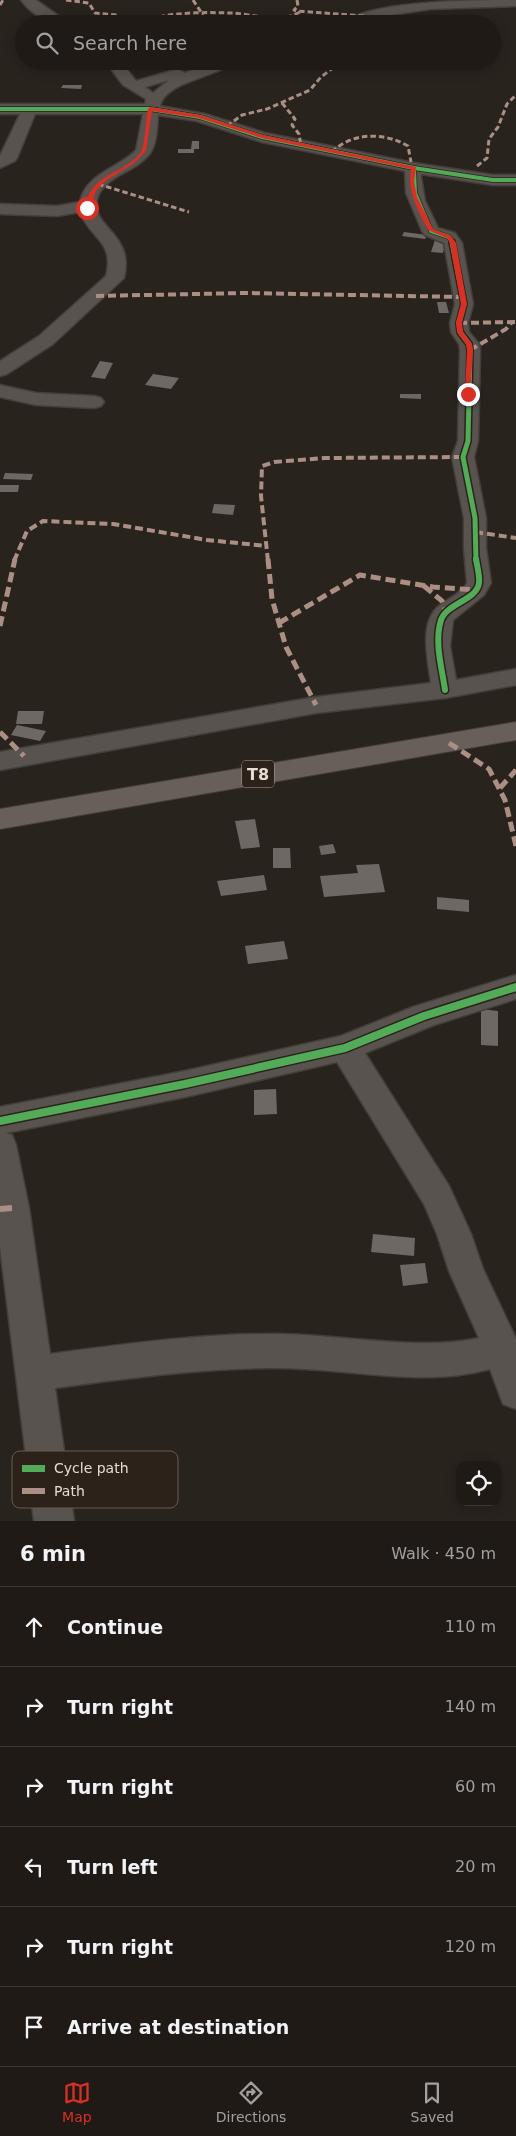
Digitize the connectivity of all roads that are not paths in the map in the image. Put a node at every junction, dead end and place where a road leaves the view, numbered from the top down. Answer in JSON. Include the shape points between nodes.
{"nodes":[{"id":1,"x":28,"y":0,"type":"edge"},
{"id":2,"x":516,"y":2,"type":"edge"},
{"id":3,"x":377,"y":6,"type":"edge"},
{"id":4,"x":46,"y":15,"type":"edge"},
{"id":5,"x":364,"y":15,"type":"edge"},
{"id":6,"x":120,"y":70,"type":"edge"},
{"id":7,"x":185,"y":70,"type":"edge"},
{"id":8,"x":205,"y":70,"type":"edge"},
{"id":9,"x":133,"y":86,"type":"junction"},
{"id":10,"x":152,"y":104,"type":"junction"},
{"id":11,"x":30,"y":108,"type":"junction"},
{"id":12,"x":0,"y":109,"type":"edge"},
{"id":13,"x":374,"y":160,"type":"junction"},
{"id":14,"x":0,"y":163,"type":"edge"},
{"id":15,"x":516,"y":167,"type":"edge"},
{"id":16,"x":414,"y":168,"type":"junction"},
{"id":17,"x":516,"y":180,"type":"edge"},
{"id":18,"x":88,"y":205,"type":"junction"},
{"id":19,"x":0,"y":209,"type":"edge"},
{"id":20,"x":0,"y":349,"type":"edge"},
{"id":21,"x":25,"y":355,"type":"junction"},
{"id":22,"x":0,"y":370,"type":"edge"},
{"id":23,"x":0,"y":391,"type":"edge"},
{"id":24,"x":94,"y":402,"type":"dead end"},
{"id":25,"x":516,"y":677,"type":"edge"},
{"id":26,"x":445,"y":690,"type":"junction"},
{"id":27,"x":516,"y":731,"type":"edge"},
{"id":28,"x":0,"y":760,"type":"edge"},
{"id":29,"x":0,"y":819,"type":"edge"},
{"id":30,"x":516,"y":987,"type":"edge"},
{"id":31,"x":345,"y":1048,"type":"junction"},
{"id":32,"x":0,"y":1121,"type":"edge"},
{"id":33,"x":0,"y":1145,"type":"edge"},
{"id":34,"x":505,"y":1343,"type":"edge"},
{"id":35,"x":34,"y":1373,"type":"junction"},
{"id":36,"x":516,"y":1391,"type":"edge"},
{"id":37,"x":45,"y":1451,"type":"edge"},
{"id":38,"x":52,"y":1508,"type":"edge"},
{"id":39,"x":54,"y":1521,"type":"edge"}],
"edges":[{"from":1,"to":4,"type":"street"},
{"from":2,"to":3,"type":"street"},
{"from":3,"to":5,"type":"street"},
{"from":6,"to":9,"type":"street"},
{"from":7,"to":9,"type":"street"},
{"from":8,"to":10,"type":"street","via":[[176,82]]},
{"from":9,"to":10,"type":"street"},
{"from":10,"to":11,"type":"street"},
{"from":10,"to":13,"type":"street","via":[[262,137]]},
{"from":10,"to":18,"type":"street","via":[[144,151],[103,180],[94,190]]},
{"from":11,"to":12,"type":"street"},
{"from":11,"to":14,"type":"street","via":[[9,158]]},
{"from":13,"to":15,"type":"street"},
{"from":13,"to":16,"type":"street"},
{"from":16,"to":17,"type":"street","via":[[484,179]]},
{"from":16,"to":26,"type":"street","via":[[415,197],[431,230],[449,237],[453,243],[464,304],[460,332],[470,350],[468,441],[463,457],[474,518],[479,583],[476,590],[446,612],[441,620],[438,646]]},
{"from":18,"to":19,"type":"street","via":[[57,211]]},
{"from":18,"to":21,"type":"street","via":[[89,214],[108,236],[117,256],[118,271],[115,278],[52,335]]},
{"from":20,"to":21,"type":"street"},
{"from":21,"to":22,"type":"street"},
{"from":23,"to":24,"type":"street","via":[[36,399]]},
{"from":25,"to":26,"type":"street"},
{"from":26,"to":28,"type":"street","via":[[316,705]]},
{"from":27,"to":29,"type":"highway","number":"T8"},
{"from":30,"to":31,"type":"street","via":[[424,1016]]},
{"from":31,"to":32,"type":"street"},
{"from":31,"to":34,"type":"street","via":[[437,1196],[466,1271]]},
{"from":33,"to":35,"type":"street","via":[[12,1208]]},
{"from":34,"to":35,"type":"street","via":[[463,1358],[395,1359],[313,1352],[186,1355]]},
{"from":34,"to":36,"type":"street"},
{"from":35,"to":37,"type":"street"},
{"from":38,"to":39,"type":"street"}]}
